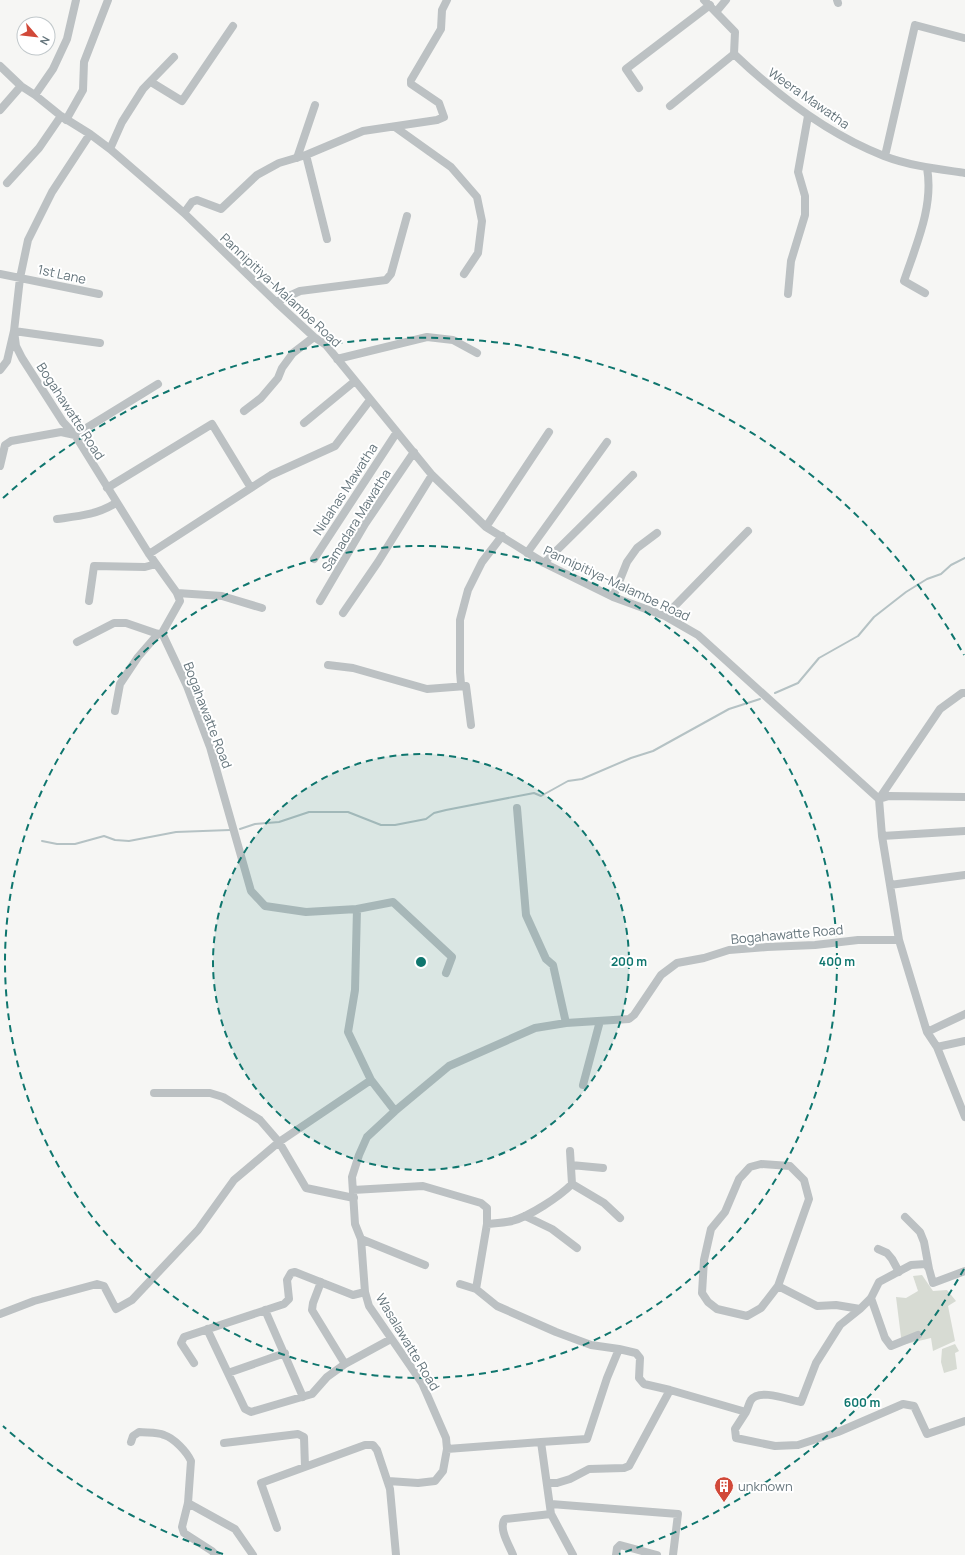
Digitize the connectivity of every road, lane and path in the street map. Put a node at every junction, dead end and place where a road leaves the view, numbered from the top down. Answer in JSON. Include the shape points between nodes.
{"nodes":[{"id":1,"x":76,"y":0,"type":"edge"},
{"id":2,"x":108,"y":0,"type":"edge"},
{"id":3,"x":446,"y":0,"type":"edge"},
{"id":4,"x":726,"y":0,"type":"edge"},
{"id":5,"x":707,"y":3,"type":"edge"},
{"id":6,"x":716,"y":12,"type":"junction"},
{"id":7,"x":233,"y":26,"type":"dead end"},
{"id":8,"x":964,"y":38,"type":"edge"},
{"id":9,"x":734,"y":54,"type":"junction"},
{"id":10,"x":174,"y":57,"type":"dead end"},
{"id":11,"x":0,"y":66,"type":"edge"},
{"id":12,"x":151,"y":82,"type":"junction"},
{"id":13,"x":21,"y":86,"type":"junction"},
{"id":14,"x":639,"y":88,"type":"dead end"},
{"id":15,"x":35,"y":95,"type":"junction"},
{"id":16,"x":315,"y":105,"type":"dead end"},
{"id":17,"x":670,"y":106,"type":"dead end"},
{"id":18,"x":0,"y":110,"type":"edge"},
{"id":19,"x":808,"y":116,"type":"junction"},
{"id":20,"x":63,"y":118,"type":"junction"},
{"id":21,"x":395,"y":127,"type":"junction"},
{"id":22,"x":90,"y":134,"type":"junction"},
{"id":23,"x":110,"y":149,"type":"junction"},
{"id":24,"x":306,"y":155,"type":"junction"},
{"id":25,"x":885,"y":156,"type":"junction"},
{"id":26,"x":297,"y":158,"type":"junction"},
{"id":27,"x":927,"y":168,"type":"junction"},
{"id":28,"x":965,"y":173,"type":"edge"},
{"id":29,"x":7,"y":183,"type":"dead end"},
{"id":30,"x":184,"y":213,"type":"junction"},
{"id":31,"x":407,"y":216,"type":"dead end"},
{"id":32,"x":327,"y":239,"type":"dead end"},
{"id":33,"x":0,"y":274,"type":"edge"},
{"id":34,"x":464,"y":274,"type":"dead end"},
{"id":35,"x":20,"y":278,"type":"junction"},
{"id":36,"x":924,"y":293,"type":"dead end"},
{"id":37,"x":99,"y":294,"type":"dead end"},
{"id":38,"x":788,"y":294,"type":"dead end"},
{"id":39,"x":276,"y":302,"type":"junction"},
{"id":40,"x":14,"y":331,"type":"junction"},
{"id":41,"x":314,"y":337,"type":"junction"},
{"id":42,"x":100,"y":344,"type":"dead end"},
{"id":43,"x":477,"y":353,"type":"dead end"},
{"id":44,"x":337,"y":359,"type":"junction"},
{"id":45,"x":0,"y":370,"type":"edge"},
{"id":46,"x":355,"y":381,"type":"junction"},
{"id":47,"x":158,"y":384,"type":"dead end"},
{"id":48,"x":370,"y":400,"type":"junction"},
{"id":49,"x":244,"y":411,"type":"dead end"},
{"id":50,"x":304,"y":423,"type":"dead end"},
{"id":51,"x":397,"y":432,"type":"junction"},
{"id":52,"x":548,"y":432,"type":"dead end"},
{"id":53,"x":75,"y":435,"type":"junction"},
{"id":54,"x":607,"y":442,"type":"dead end"},
{"id":55,"x":414,"y":452,"type":"junction"},
{"id":56,"x":0,"y":466,"type":"edge"},
{"id":57,"x":432,"y":475,"type":"junction"},
{"id":58,"x":633,"y":475,"type":"dead end"},
{"id":59,"x":107,"y":488,"type":"junction"},
{"id":60,"x":251,"y":488,"type":"junction"},
{"id":61,"x":116,"y":503,"type":"junction"},
{"id":62,"x":57,"y":519,"type":"dead end"},
{"id":63,"x":486,"y":526,"type":"junction"},
{"id":64,"x":748,"y":531,"type":"dead end"},
{"id":65,"x":657,"y":533,"type":"dead end"},
{"id":66,"x":502,"y":536,"type":"junction"},
{"id":67,"x":527,"y":553,"type":"junction"},
{"id":68,"x":148,"y":554,"type":"junction"},
{"id":69,"x":314,"y":559,"type":"dead end"},
{"id":70,"x":544,"y":563,"type":"junction"},
{"id":71,"x":156,"y":564,"type":"junction"},
{"id":72,"x":176,"y":593,"type":"junction"},
{"id":73,"x":614,"y":596,"type":"junction"},
{"id":74,"x":89,"y":601,"type":"dead end"},
{"id":75,"x":320,"y":601,"type":"dead end"},
{"id":76,"x":262,"y":608,"type":"dead end"},
{"id":77,"x":342,"y":613,"type":"dead end"},
{"id":78,"x":665,"y":616,"type":"junction"},
{"id":79,"x":160,"y":634,"type":"junction"},
{"id":80,"x":77,"y":642,"type":"dead end"},
{"id":81,"x":328,"y":666,"type":"dead end"},
{"id":82,"x":466,"y":686,"type":"junction"},
{"id":83,"x":965,"y":693,"type":"edge"},
{"id":84,"x":115,"y":711,"type":"dead end"},
{"id":85,"x":471,"y":725,"type":"dead end"},
{"id":86,"x":965,"y":797,"type":"edge"},
{"id":87,"x":879,"y":799,"type":"junction"},
{"id":88,"x":517,"y":808,"type":"dead end"},
{"id":89,"x":965,"y":831,"type":"edge"},
{"id":90,"x":882,"y":836,"type":"junction"},
{"id":91,"x":965,"y":875,"type":"edge"},
{"id":92,"x":890,"y":885,"type":"junction"},
{"id":93,"x":357,"y":909,"type":"junction"},
{"id":94,"x":899,"y":940,"type":"junction"},
{"id":95,"x":446,"y":973,"type":"dead end"},
{"id":96,"x":965,"y":1014,"type":"edge"},
{"id":97,"x":600,"y":1021,"type":"junction"},
{"id":98,"x":566,"y":1023,"type":"junction"},
{"id":99,"x":927,"y":1032,"type":"junction"},
{"id":100,"x":965,"y":1042,"type":"edge"},
{"id":101,"x":937,"y":1048,"type":"junction"},
{"id":102,"x":371,"y":1080,"type":"junction"},
{"id":103,"x":583,"y":1085,"type":"dead end"},
{"id":104,"x":154,"y":1093,"type":"dead end"},
{"id":105,"x":395,"y":1111,"type":"junction"},
{"id":106,"x":965,"y":1117,"type":"edge"},
{"id":107,"x":279,"y":1142,"type":"junction"},
{"id":108,"x":570,"y":1152,"type":"dead end"},
{"id":109,"x":571,"y":1165,"type":"junction"},
{"id":110,"x":603,"y":1168,"type":"dead end"},
{"id":111,"x":572,"y":1184,"type":"junction"},
{"id":112,"x":353,"y":1194,"type":"junction"},
{"id":113,"x":526,"y":1216,"type":"junction"},
{"id":114,"x":905,"y":1217,"type":"dead end"},
{"id":115,"x":620,"y":1218,"type":"dead end"},
{"id":116,"x":487,"y":1224,"type":"junction"},
{"id":117,"x":361,"y":1240,"type":"junction"},
{"id":118,"x":577,"y":1248,"type":"dead end"},
{"id":119,"x":878,"y":1249,"type":"dead end"},
{"id":120,"x":426,"y":1265,"type":"dead end"},
{"id":121,"x":929,"y":1269,"type":"junction"},
{"id":122,"x":965,"y":1271,"type":"edge"},
{"id":123,"x":899,"y":1272,"type":"junction"},
{"id":124,"x":321,"y":1282,"type":"junction"},
{"id":125,"x":460,"y":1284,"type":"dead end"},
{"id":126,"x":778,"y":1286,"type":"junction"},
{"id":127,"x":476,"y":1289,"type":"junction"},
{"id":128,"x":365,"y":1292,"type":"junction"},
{"id":129,"x":871,"y":1298,"type":"junction"},
{"id":130,"x":860,"y":1309,"type":"junction"},
{"id":131,"x":265,"y":1310,"type":"junction"},
{"id":132,"x":0,"y":1314,"type":"edge"},
{"id":133,"x":207,"y":1329,"type":"junction"},
{"id":134,"x":918,"y":1335,"type":"dead end"},
{"id":135,"x":392,"y":1339,"type":"junction"},
{"id":136,"x":619,"y":1349,"type":"junction"},
{"id":137,"x":285,"y":1353,"type":"junction"},
{"id":138,"x":194,"y":1363,"type":"dead end"},
{"id":139,"x":345,"y":1364,"type":"junction"},
{"id":140,"x":228,"y":1373,"type":"junction"},
{"id":141,"x":670,"y":1390,"type":"junction"},
{"id":142,"x":303,"y":1397,"type":"junction"},
{"id":143,"x":746,"y":1412,"type":"junction"},
{"id":144,"x":965,"y":1421,"type":"edge"},
{"id":145,"x":131,"y":1442,"type":"dead end"},
{"id":146,"x":541,"y":1442,"type":"junction"},
{"id":147,"x":224,"y":1443,"type":"dead end"},
{"id":148,"x":447,"y":1449,"type":"junction"},
{"id":149,"x":306,"y":1467,"type":"junction"},
{"id":150,"x":388,"y":1481,"type":"junction"},
{"id":151,"x":548,"y":1483,"type":"junction"},
{"id":152,"x":188,"y":1503,"type":"junction"},
{"id":153,"x":551,"y":1504,"type":"junction"},
{"id":154,"x":551,"y":1514,"type":"junction"},
{"id":155,"x":276,"y":1528,"type":"dead end"},
{"id":156,"x":216,"y":1555,"type":"edge"},
{"id":157,"x":253,"y":1555,"type":"edge"},
{"id":158,"x":396,"y":1555,"type":"edge"},
{"id":159,"x":513,"y":1555,"type":"edge"},
{"id":160,"x":573,"y":1555,"type":"edge"},
{"id":161,"x":616,"y":1555,"type":"edge"},
{"id":162,"x":657,"y":1555,"type":"edge"},
{"id":163,"x":672,"y":1555,"type":"edge"}],
"edges":[{"from":1,"to":15,"type":"street","via":[[67,39],[53,68]]},
{"from":2,"to":20,"type":"street","via":[[84,62],[83,90]]},
{"from":3,"to":21,"type":"street","via":[[442,10],[441,29],[411,80],[411,84],[439,103],[444,117]]},
{"from":4,"to":6,"type":"street"},
{"from":5,"to":6,"type":"street"},
{"from":5,"to":14,"type":"street","via":[[626,69]]},
{"from":6,"to":9,"type":"street","via":[[735,32]]},
{"from":7,"to":12,"type":"street","via":[[182,101]]},
{"from":8,"to":25,"type":"street","via":[[915,25]]},
{"from":9,"to":17,"type":"street"},
{"from":9,"to":19,"type":"street","name":"Weera Mawatha","via":[[757,76]]},
{"from":10,"to":12,"type":"street"},
{"from":11,"to":13,"type":"street","name":"Pannipitiya-Malambe Road"},
{"from":12,"to":23,"type":"street","via":[[143,89],[122,122]]},
{"from":13,"to":15,"type":"street","name":"Pannipitiya-Malambe Road"},
{"from":13,"to":18,"type":"street"},
{"from":15,"to":20,"type":"street","name":"Pannipitiya-Malambe Road"},
{"from":16,"to":26,"type":"street"},
{"from":19,"to":25,"type":"street","name":"Weera Mawatha","via":[[844,138]]},
{"from":19,"to":38,"type":"street","via":[[798,172],[805,196],[805,215],[790,261]]},
{"from":20,"to":22,"type":"street","name":"Pannipitiya-Malambe Road"},
{"from":20,"to":29,"type":"street"},
{"from":21,"to":24,"type":"street","via":[[362,131]]},
{"from":21,"to":34,"type":"street","via":[[451,167],[477,197],[482,220],[478,253]]},
{"from":22,"to":23,"type":"street","name":"Pannipitiya-Malambe Road"},
{"from":22,"to":35,"type":"street","name":"Bogahawatte Road","via":[[52,192],[28,240]]},
{"from":23,"to":30,"type":"street","name":"Pannipitiya-Malambe Road"},
{"from":24,"to":26,"type":"street"},
{"from":24,"to":32,"type":"street"},
{"from":25,"to":27,"type":"street","name":"Weera Mawatha"},
{"from":26,"to":30,"type":"street","via":[[279,163],[257,175],[221,209],[197,200],[192,202]]},
{"from":27,"to":28,"type":"street","name":"Weera Mawatha"},
{"from":27,"to":36,"type":"street","via":[[930,182],[926,211],[904,281]]},
{"from":30,"to":39,"type":"street","name":"Pannipitiya-Malambe Road"},
{"from":31,"to":39,"type":"street","via":[[391,274],[386,280],[300,291]]},
{"from":33,"to":35,"type":"street","name":"1st Lane"},
{"from":35,"to":37,"type":"street","name":"1st Lane"},
{"from":35,"to":40,"type":"street","name":"Bogahawatte Road"},
{"from":39,"to":41,"type":"street","name":"Pannipitiya-Malambe Road"},
{"from":40,"to":42,"type":"street"},
{"from":40,"to":45,"type":"street","via":[[7,361]]},
{"from":40,"to":53,"type":"street","name":"Bogahawatte Road","via":[[16,346],[22,358],[63,422]]},
{"from":41,"to":44,"type":"street","name":"Pannipitiya-Malambe Road","via":[[326,345]]},
{"from":41,"to":49,"type":"street","via":[[293,353],[278,378],[261,398]]},
{"from":43,"to":44,"type":"street","via":[[453,340],[427,337]]},
{"from":44,"to":46,"type":"street","name":"Pannipitiya-Malambe Road"},
{"from":46,"to":48,"type":"street","name":"Pannipitiya-Malambe Road"},
{"from":46,"to":50,"type":"street"},
{"from":47,"to":53,"type":"street"},
{"from":48,"to":51,"type":"street","name":"Pannipitiya-Malambe Road"},
{"from":48,"to":60,"type":"street","via":[[334,446],[271,475]]},
{"from":51,"to":55,"type":"street","name":"Pannipitiya-Malambe Road"},
{"from":51,"to":69,"type":"street","name":"Nidahas Mawatha"},
{"from":52,"to":63,"type":"street"},
{"from":53,"to":56,"type":"street","via":[[61,432],[11,441],[5,445]]},
{"from":53,"to":59,"type":"street","name":"Bogahawatte Road"},
{"from":54,"to":67,"type":"street"},
{"from":55,"to":57,"type":"street","name":"Pannipitiya-Malambe Road"},
{"from":55,"to":75,"type":"street","name":"Samadara Mawatha","via":[[365,524]]},
{"from":57,"to":63,"type":"street","name":"Pannipitiya-Malambe Road"},
{"from":57,"to":77,"type":"street","via":[[378,562]]},
{"from":58,"to":70,"type":"street"},
{"from":59,"to":60,"type":"street","via":[[212,424]]},
{"from":59,"to":61,"type":"street","name":"Bogahawatte Road"},
{"from":60,"to":68,"type":"street"},
{"from":61,"to":62,"type":"street","via":[[105,510],[86,516]]},
{"from":61,"to":68,"type":"street","name":"Bogahawatte Road"},
{"from":63,"to":66,"type":"street","name":"Pannipitiya-Malambe Road"},
{"from":64,"to":78,"type":"street"},
{"from":65,"to":73,"type":"street","via":[[637,548],[628,562]]},
{"from":66,"to":67,"type":"street","name":"Pannipitiya-Malambe Road"},
{"from":66,"to":82,"type":"street","via":[[482,562],[468,590],[460,620],[461,684]]},
{"from":67,"to":70,"type":"street","name":"Pannipitiya-Malambe Road"},
{"from":68,"to":71,"type":"street","name":"Bogahawatte Road"},
{"from":70,"to":73,"type":"street","name":"Pannipitiya-Malambe Road"},
{"from":71,"to":72,"type":"street","name":"Bogahawatte Road"},
{"from":71,"to":74,"type":"street","via":[[145,567],[94,566]]},
{"from":72,"to":76,"type":"street","via":[[222,596]]},
{"from":72,"to":79,"type":"street","via":[[180,601]]},
{"from":73,"to":78,"type":"street","name":"Pannipitiya-Malambe Road"},
{"from":78,"to":87,"type":"street","name":"Pannipitiya-Malambe Road","via":[[698,635]]},
{"from":79,"to":80,"type":"street","via":[[114,623]]},
{"from":79,"to":84,"type":"street","via":[[138,657],[120,684]]},
{"from":79,"to":93,"type":"street","name":"Bogahawatte Road","via":[[187,686],[210,747],[251,891],[265,906],[306,912]]},
{"from":81,"to":82,"type":"street","via":[[353,668],[427,688]]},
{"from":82,"to":85,"type":"street"},
{"from":83,"to":87,"type":"street","via":[[940,709]]},
{"from":86,"to":87,"type":"street","via":[[889,796]]},
{"from":87,"to":90,"type":"street"},
{"from":88,"to":98,"type":"street","via":[[526,915],[546,959],[553,965]]},
{"from":89,"to":90,"type":"street"},
{"from":90,"to":92,"type":"street"},
{"from":91,"to":92,"type":"street"},
{"from":92,"to":94,"type":"street"},
{"from":93,"to":95,"type":"street","name":"Bogahawatte Road","via":[[393,902],[452,957]]},
{"from":93,"to":102,"type":"street","via":[[355,990],[348,1032]]},
{"from":94,"to":97,"type":"street","name":"Bogahawatte Road","via":[[858,940],[729,950],[704,958],[676,962],[661,975],[629,1020]]},
{"from":94,"to":99,"type":"street"},
{"from":96,"to":99,"type":"street"},
{"from":97,"to":98,"type":"street","name":"Bogahawatte Road"},
{"from":97,"to":103,"type":"street"},
{"from":98,"to":105,"type":"street","name":"Bogahawatte Road","via":[[535,1028],[449,1066]]},
{"from":99,"to":101,"type":"street"},
{"from":100,"to":101,"type":"street"},
{"from":101,"to":106,"type":"street"},
{"from":102,"to":105,"type":"street"},
{"from":102,"to":107,"type":"street"},
{"from":104,"to":107,"type":"street","via":[[210,1093],[223,1097],[260,1120]]},
{"from":105,"to":112,"type":"street","name":"Wasalawatte Road","via":[[367,1137],[352,1177]]},
{"from":107,"to":112,"type":"street","via":[[306,1188]]},
{"from":107,"to":132,"type":"street","via":[[234,1180],[198,1230],[132,1300],[116,1309],[104,1286],[97,1284],[34,1301]]},
{"from":108,"to":109,"type":"street"},
{"from":109,"to":110,"type":"street"},
{"from":109,"to":111,"type":"street"},
{"from":111,"to":113,"type":"street","via":[[562,1195]]},
{"from":111,"to":115,"type":"street","via":[[604,1203]]},
{"from":112,"to":116,"type":"street","via":[[424,1186],[481,1202],[487,1208]]},
{"from":112,"to":117,"type":"street","name":"Wasalawatte Road","via":[[355,1224]]},
{"from":113,"to":116,"type":"street","via":[[512,1221]]},
{"from":113,"to":118,"type":"street","via":[[552,1229]]},
{"from":114,"to":121,"type":"street","via":[[920,1232]]},
{"from":116,"to":127,"type":"street"},
{"from":117,"to":120,"type":"street"},
{"from":117,"to":128,"type":"street","name":"Wasalawatte Road"},
{"from":119,"to":123,"type":"street","via":[[887,1252]]},
{"from":121,"to":122,"type":"street","via":[[933,1283]]},
{"from":121,"to":123,"type":"street","via":[[926,1264],[919,1264],[911,1265]]},
{"from":123,"to":129,"type":"street","via":[[879,1282]]},
{"from":124,"to":128,"type":"street","via":[[353,1295]]},
{"from":124,"to":131,"type":"street","via":[[295,1272],[291,1273],[287,1280],[288,1299],[284,1304]]},
{"from":124,"to":139,"type":"street","via":[[312,1310]]},
{"from":125,"to":127,"type":"street"},
{"from":126,"to":126,"type":"street","via":[[762,1308],[747,1316],[717,1309],[702,1293],[704,1260],[711,1229],[724,1212],[739,1178],[750,1167],[761,1164],[790,1166],[804,1180],[808,1199]]},
{"from":126,"to":130,"type":"street","via":[[817,1306],[836,1305]]},
{"from":127,"to":136,"type":"street","via":[[497,1306],[556,1332],[591,1345]]},
{"from":128,"to":135,"type":"street","name":"Wasalawatte Road","via":[[369,1306]]},
{"from":129,"to":130,"type":"street"},
{"from":129,"to":134,"type":"street","via":[[885,1338],[891,1346]]},
{"from":130,"to":143,"type":"street","via":[[840,1325],[816,1363],[801,1402],[767,1394],[756,1395],[750,1400]]},
{"from":131,"to":133,"type":"street"},
{"from":131,"to":137,"type":"street"},
{"from":133,"to":138,"type":"street","via":[[184,1337],[181,1343]]},
{"from":133,"to":140,"type":"street"},
{"from":135,"to":139,"type":"street"},
{"from":135,"to":148,"type":"street","name":"Wasalawatte Road","via":[[422,1383],[446,1438]]},
{"from":136,"to":141,"type":"street","via":[[636,1353],[640,1358],[639,1378],[644,1384]]},
{"from":136,"to":146,"type":"street","via":[[587,1439]]},
{"from":137,"to":140,"type":"street"},
{"from":137,"to":142,"type":"street"},
{"from":139,"to":142,"type":"street","via":[[327,1377],[312,1394]]},
{"from":140,"to":142,"type":"street","via":[[245,1409],[251,1412]]},
{"from":141,"to":143,"type":"street"},
{"from":141,"to":151,"type":"street","via":[[629,1466],[589,1469],[570,1479]]},
{"from":143,"to":144,"type":"street","via":[[735,1429],[736,1438],[775,1446],[798,1445],[832,1434],[903,1404],[914,1406],[927,1434]]},
{"from":145,"to":152,"type":"street","via":[[139,1432],[164,1435],[188,1455]]},
{"from":146,"to":148,"type":"street"},
{"from":146,"to":151,"type":"street"},
{"from":147,"to":149,"type":"street","via":[[298,1434],[304,1437]]},
{"from":148,"to":150,"type":"street","via":[[443,1471],[435,1481]]},
{"from":149,"to":150,"type":"street","via":[[365,1445],[373,1445]]},
{"from":149,"to":155,"type":"street","via":[[261,1483]]},
{"from":150,"to":158,"type":"street"},
{"from":151,"to":153,"type":"street"},
{"from":152,"to":156,"type":"street","via":[[182,1527],[184,1533]]},
{"from":152,"to":157,"type":"street","via":[[235,1529]]},
{"from":153,"to":154,"type":"street"},
{"from":153,"to":163,"type":"street","via":[[678,1514]]},
{"from":154,"to":159,"type":"street","via":[[505,1518],[502,1527]]},
{"from":154,"to":160,"type":"street"},
{"from":161,"to":162,"type":"street","via":[[620,1545]]}]}
